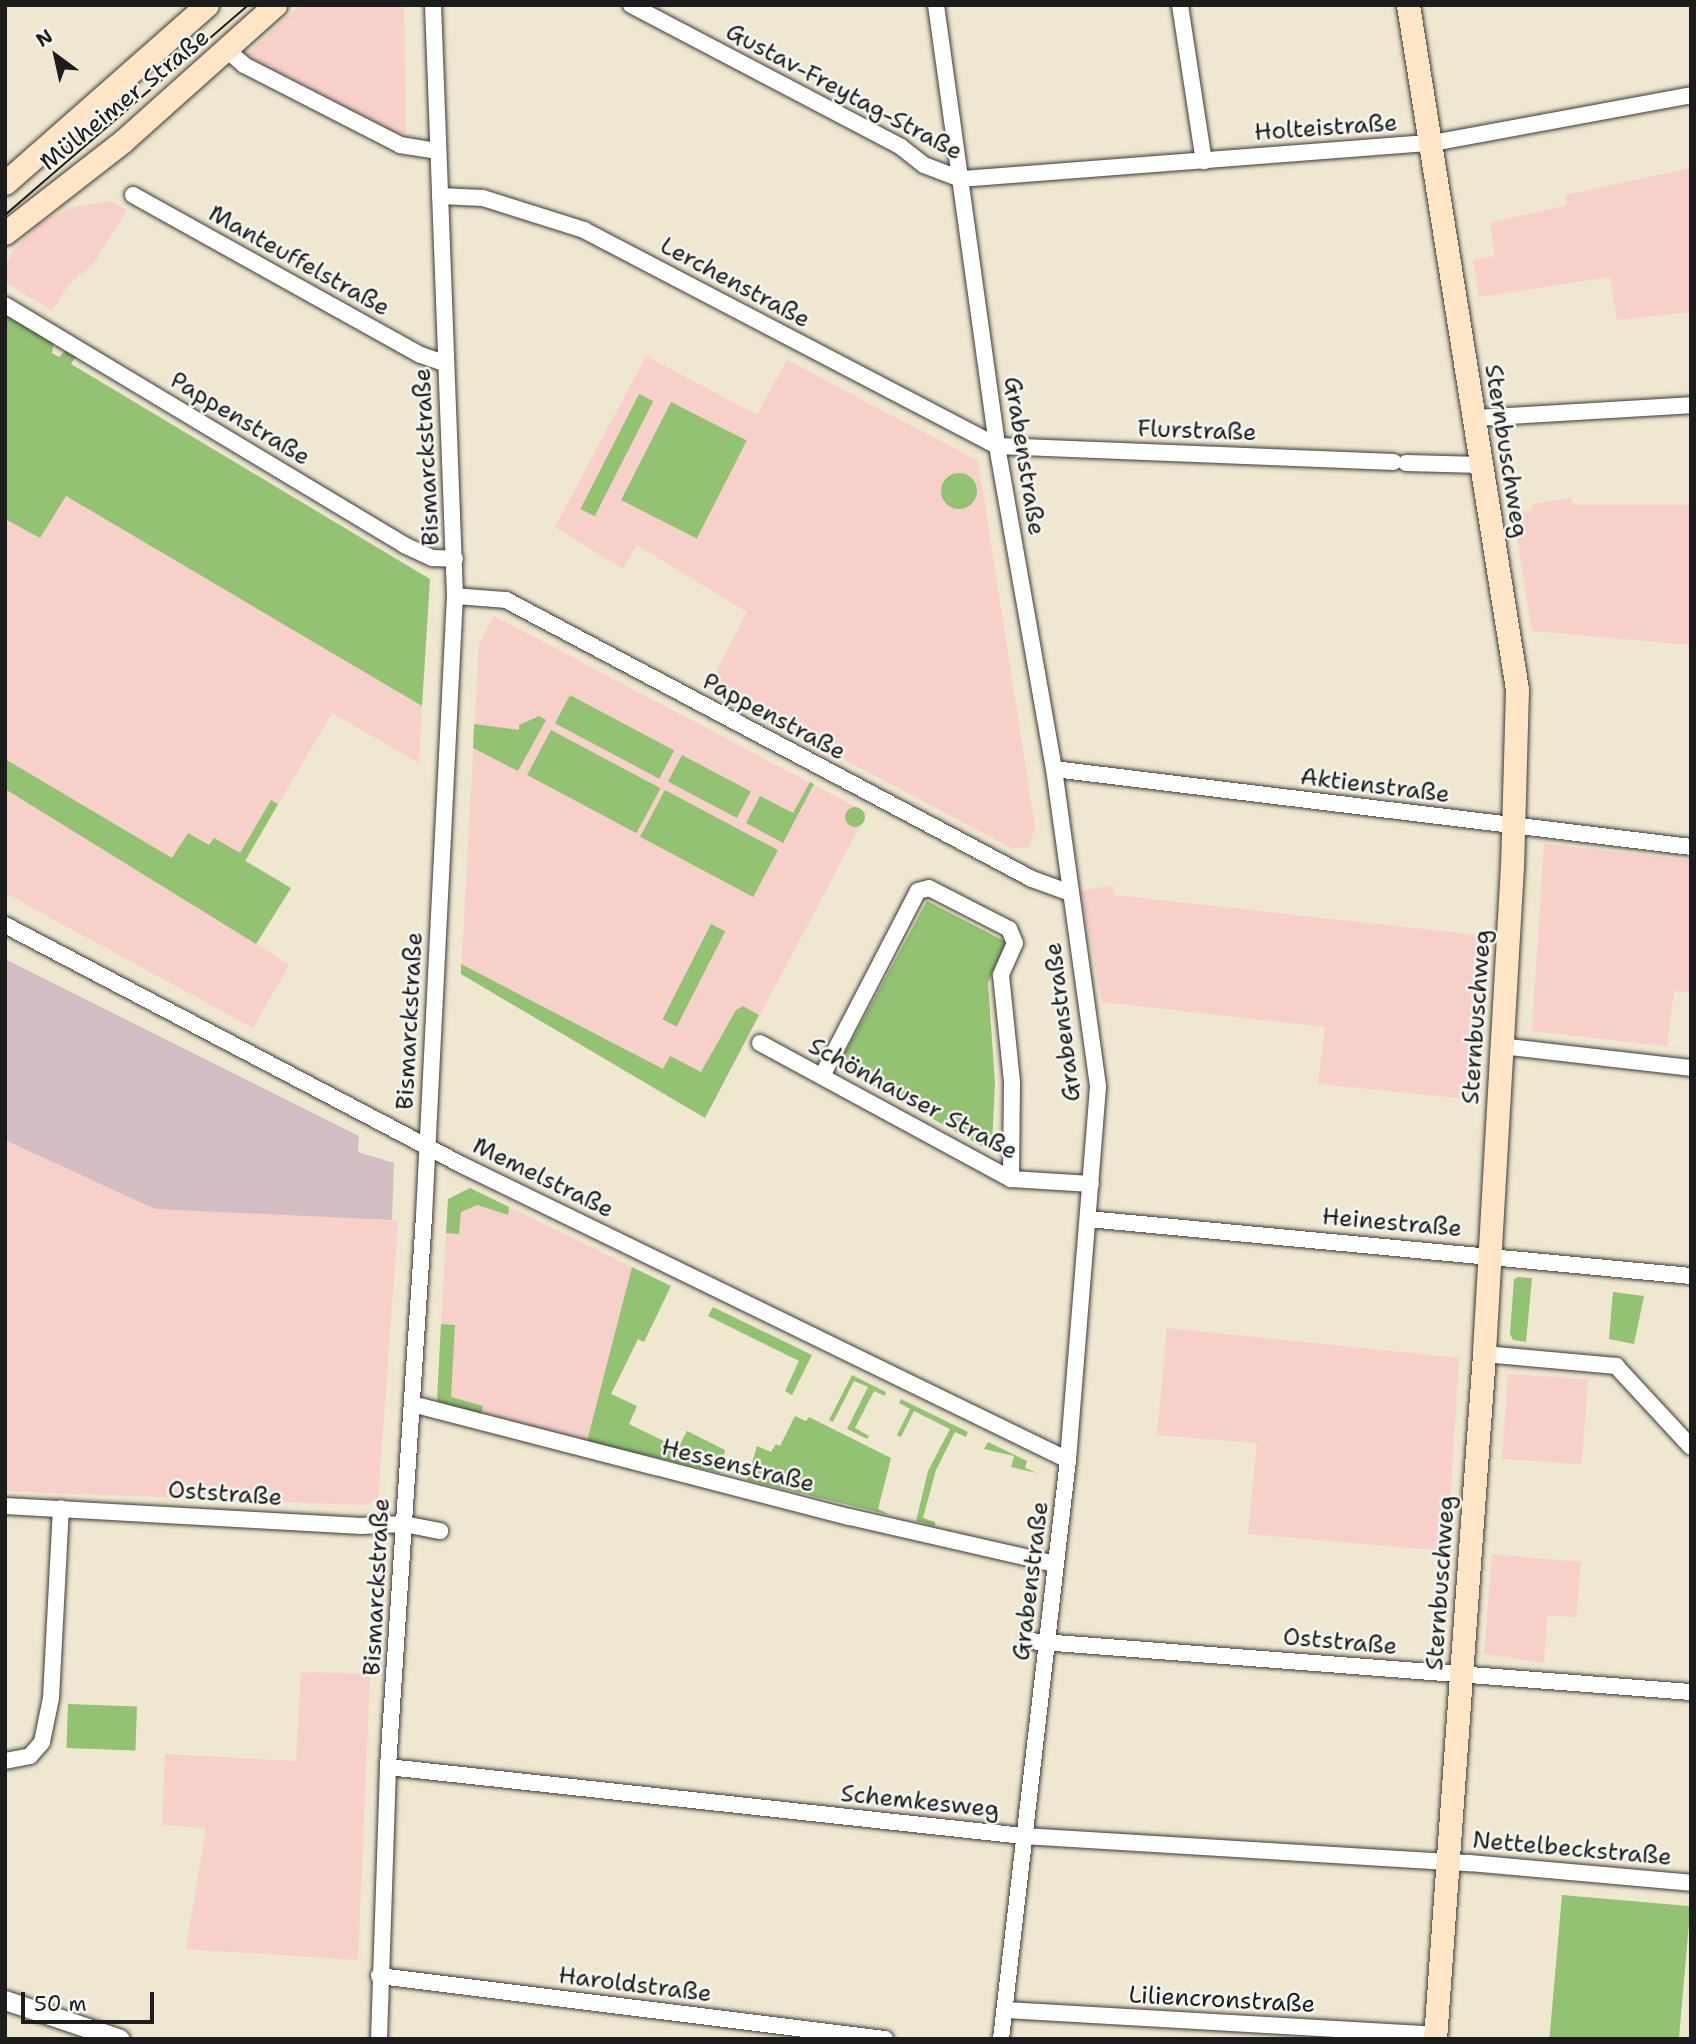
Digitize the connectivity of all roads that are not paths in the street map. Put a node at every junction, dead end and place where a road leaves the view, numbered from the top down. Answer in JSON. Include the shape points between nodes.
{"nodes":[{"id":1,"x":207,"y":5,"type":"edge"},
{"id":2,"x":275,"y":5,"type":"edge"},
{"id":3,"x":433,"y":5,"type":"edge"},
{"id":4,"x":631,"y":5,"type":"edge"},
{"id":5,"x":936,"y":5,"type":"edge"},
{"id":6,"x":1180,"y":5,"type":"edge"},
{"id":7,"x":1408,"y":5,"type":"edge"},
{"id":8,"x":227,"y":50,"type":"junction"},
{"id":9,"x":1691,"y":95,"type":"edge"},
{"id":10,"x":1433,"y":143,"type":"junction"},
{"id":11,"x":437,"y":151,"type":"junction"},
{"id":12,"x":1204,"y":161,"type":"junction"},
{"id":13,"x":961,"y":178,"type":"junction"},
{"id":14,"x":5,"y":183,"type":"edge"},
{"id":15,"x":133,"y":195,"type":"dead end"},
{"id":16,"x":440,"y":196,"type":"junction"},
{"id":17,"x":5,"y":233,"type":"edge"},
{"id":18,"x":5,"y":305,"type":"edge"},
{"id":19,"x":444,"y":363,"type":"junction"},
{"id":20,"x":1691,"y":405,"type":"edge"},
{"id":21,"x":1475,"y":418,"type":"junction"},
{"id":22,"x":998,"y":446,"type":"junction"},
{"id":23,"x":1482,"y":465,"type":"junction"},
{"id":24,"x":455,"y":559,"type":"junction"},
{"id":25,"x":455,"y":596,"type":"junction"},
{"id":26,"x":1054,"y":769,"type":"junction"},
{"id":27,"x":1514,"y":826,"type":"junction"},
{"id":28,"x":1691,"y":847,"type":"edge"},
{"id":29,"x":1068,"y":892,"type":"junction"},
{"id":30,"x":5,"y":925,"type":"edge"},
{"id":31,"x":760,"y":1043,"type":"dead end"},
{"id":32,"x":1501,"y":1046,"type":"junction"},
{"id":33,"x":1691,"y":1068,"type":"edge"},
{"id":34,"x":822,"y":1076,"type":"junction"},
{"id":35,"x":426,"y":1146,"type":"junction"},
{"id":36,"x":1011,"y":1179,"type":"junction"},
{"id":37,"x":1091,"y":1184,"type":"junction"},
{"id":38,"x":1088,"y":1219,"type":"junction"},
{"id":39,"x":1488,"y":1255,"type":"junction"},
{"id":40,"x":1691,"y":1276,"type":"edge"},
{"id":41,"x":1484,"y":1354,"type":"junction"},
{"id":42,"x":412,"y":1404,"type":"junction"},
{"id":43,"x":1691,"y":1447,"type":"edge"},
{"id":44,"x":1068,"y":1460,"type":"junction"},
{"id":45,"x":5,"y":1506,"type":"edge"},
{"id":46,"x":61,"y":1508,"type":"junction"},
{"id":47,"x":404,"y":1524,"type":"junction"},
{"id":48,"x":440,"y":1531,"type":"dead end"},
{"id":49,"x":1056,"y":1564,"type":"junction"},
{"id":50,"x":1028,"y":1641,"type":"dead end"},
{"id":51,"x":1047,"y":1644,"type":"junction"},
{"id":52,"x":1462,"y":1674,"type":"junction"},
{"id":53,"x":1691,"y":1692,"type":"edge"},
{"id":54,"x":5,"y":1761,"type":"edge"},
{"id":55,"x":388,"y":1767,"type":"junction"},
{"id":56,"x":1023,"y":1836,"type":"junction"},
{"id":57,"x":1448,"y":1861,"type":"junction"},
{"id":58,"x":1691,"y":1883,"type":"edge"},
{"id":59,"x":379,"y":1976,"type":"junction"},
{"id":60,"x":5,"y":2000,"type":"edge"},
{"id":61,"x":1005,"y":2010,"type":"junction"},
{"id":62,"x":1435,"y":2037,"type":"edge"},
{"id":63,"x":120,"y":2039,"type":"edge"},
{"id":64,"x":379,"y":2039,"type":"edge"},
{"id":65,"x":885,"y":2039,"type":"edge"},
{"id":66,"x":1001,"y":2039,"type":"edge"}],
"edges":[{"from":1,"to":14,"type":"main road","name":"Mülheimer Straße"},
{"from":2,"to":8,"type":"main road","name":"Mülheimer Straße"},
{"from":3,"to":11,"type":"street","name":"Bismarckstraße"},
{"from":4,"to":13,"type":"street","name":"Gustav-Freytag-Straße","via":[[901,147],[924,165]]},
{"from":5,"to":13,"type":"street","name":"Grabenstraße"},
{"from":6,"to":12,"type":"street"},
{"from":7,"to":10,"type":"main road","name":"Sternbuschweg"},
{"from":8,"to":11,"type":"street","via":[[244,65],[400,145]]},
{"from":8,"to":17,"type":"main road","name":"Mülheimer Straße","via":[[123,141]]},
{"from":9,"to":10,"type":"street","name":"Holteistraße"},
{"from":10,"to":12,"type":"street","name":"Holteistraße"},
{"from":10,"to":21,"type":"main road","name":"Sternbuschweg"},
{"from":11,"to":16,"type":"street","name":"Bismarckstraße"},
{"from":12,"to":13,"type":"street","name":"Holteistraße"},
{"from":13,"to":22,"type":"street","name":"Grabenstraße"},
{"from":15,"to":19,"type":"street","name":"Manteuffelstraße","via":[[421,355]]},
{"from":16,"to":19,"type":"street","name":"Bismarckstraße"},
{"from":16,"to":22,"type":"street","name":"Lerchenstraße","via":[[483,198],[584,230]]},
{"from":18,"to":24,"type":"street","name":"Pappenstraße","via":[[404,545],[432,558]]},
{"from":19,"to":24,"type":"street","name":"Bismarckstraße"},
{"from":20,"to":21,"type":"street"},
{"from":21,"to":23,"type":"main road","name":"Sternbuschweg"},
{"from":22,"to":23,"type":"street","name":"Flurstraße"},
{"from":22,"to":26,"type":"street","name":"Grabenstraße"},
{"from":23,"to":27,"type":"main road","name":"Sternbuschweg","via":[[1517,689]]},
{"from":24,"to":25,"type":"street","name":"Bismarckstraße"},
{"from":25,"to":29,"type":"street","name":"Pappenstraße","via":[[506,600],[1020,873]]},
{"from":25,"to":35,"type":"street","name":"Bismarckstraße"},
{"from":26,"to":27,"type":"street","name":"Aktienstraße"},
{"from":26,"to":29,"type":"street","name":"Grabenstraße"},
{"from":27,"to":28,"type":"street","name":"Aktienstraße"},
{"from":27,"to":32,"type":"main road","name":"Sternbuschweg"},
{"from":29,"to":37,"type":"street","name":"Grabenstraße","via":[[1098,1087]]},
{"from":30,"to":35,"type":"street","name":"Memelstraße"},
{"from":31,"to":34,"type":"street","name":"Schönhauser Straße"},
{"from":32,"to":33,"type":"street"},
{"from":32,"to":39,"type":"main road","name":"Sternbuschweg"},
{"from":34,"to":36,"type":"street","name":"Schönhauser Straße"},
{"from":34,"to":36,"type":"street","via":[[918,891],[929,888],[1009,929],[1015,943],[1001,975],[1012,1082]]},
{"from":35,"to":42,"type":"street","name":"Bismarckstraße"},
{"from":35,"to":44,"type":"street","name":"Memelstraße"},
{"from":36,"to":37,"type":"street","name":"Schönhauser Straße"},
{"from":37,"to":38,"type":"street","name":"Grabenstraße"},
{"from":38,"to":39,"type":"street","name":"Heinestraße"},
{"from":38,"to":44,"type":"street","name":"Grabenstraße"},
{"from":39,"to":40,"type":"street","name":"Heinestraße"},
{"from":39,"to":41,"type":"main road","name":"Sternbuschweg"},
{"from":41,"to":43,"type":"street","via":[[1616,1366]]},
{"from":41,"to":52,"type":"main road","name":"Sternbuschweg"},
{"from":42,"to":47,"type":"street","name":"Bismarckstraße"},
{"from":42,"to":49,"type":"street","name":"Hessenstraße","via":[[571,1448]]},
{"from":44,"to":49,"type":"street","name":"Grabenstraße"},
{"from":45,"to":46,"type":"street","name":"Oststraße"},
{"from":46,"to":47,"type":"street","name":"Oststraße","via":[[361,1526]]},
{"from":46,"to":54,"type":"street","via":[[51,1698],[42,1742],[30,1756]]},
{"from":47,"to":48,"type":"street","name":"Oststraße"},
{"from":47,"to":55,"type":"street","name":"Bismarckstraße"},
{"from":49,"to":51,"type":"street","name":"Grabenstraße"},
{"from":50,"to":51,"type":"street","name":"Oststraße"},
{"from":51,"to":52,"type":"street","name":"Oststraße"},
{"from":51,"to":56,"type":"street","name":"Grabenstraße"},
{"from":52,"to":53,"type":"street","name":"Oststraße"},
{"from":52,"to":57,"type":"main road","name":"Sternbuschweg"},
{"from":55,"to":56,"type":"street","name":"Schemkesweg"},
{"from":55,"to":59,"type":"street","name":"Bismarckstraße"},
{"from":56,"to":57,"type":"street","name":"Schemkesweg"},
{"from":56,"to":61,"type":"street","name":"Grabenstraße"},
{"from":57,"to":58,"type":"street","name":"Nettelbeckstraße"},
{"from":57,"to":62,"type":"main road","name":"Sternbuschweg"},
{"from":59,"to":64,"type":"street","name":"Bismarckstraße"},
{"from":59,"to":65,"type":"street","name":"Haroldstraße"},
{"from":60,"to":63,"type":"street"},
{"from":61,"to":62,"type":"street","name":"Liliencronstraße"},
{"from":61,"to":66,"type":"street","name":"Grabenstraße"}]}
